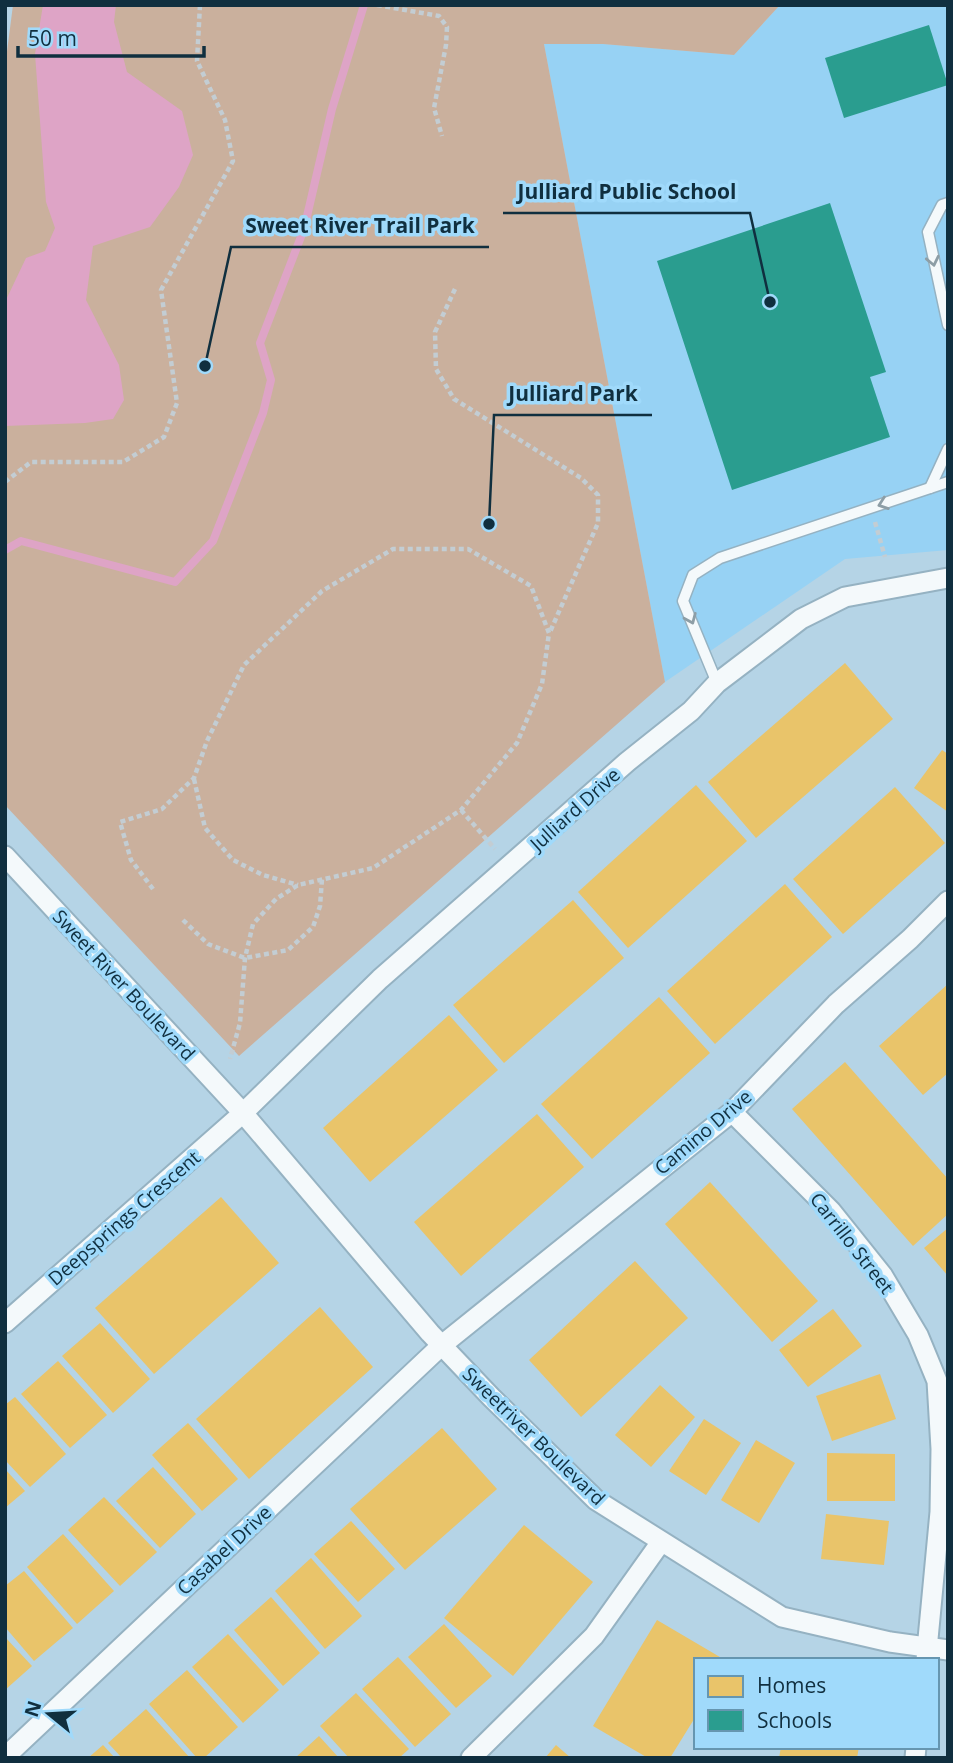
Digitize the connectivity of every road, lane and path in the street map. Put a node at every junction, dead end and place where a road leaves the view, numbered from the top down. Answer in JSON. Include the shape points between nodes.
{"nodes":[{"id":1,"x":200,"y":5,"type":"edge"},
{"id":2,"x":377,"y":5,"type":"edge"},
{"id":3,"x":442,"y":136,"type":"dead end"},
{"id":4,"x":948,"y":202,"type":"edge"},
{"id":5,"x":455,"y":289,"type":"dead end"},
{"id":6,"x":948,"y":325,"type":"edge"},
{"id":7,"x":948,"y":450,"type":"edge"},
{"id":8,"x":5,"y":482,"type":"edge"},
{"id":9,"x":948,"y":482,"type":"edge"},
{"id":10,"x":930,"y":488,"type":"junction"},
{"id":11,"x":871,"y":508,"type":"junction"},
{"id":12,"x":885,"y":557,"type":"dead end"},
{"id":13,"x":948,"y":578,"type":"edge"},
{"id":14,"x":549,"y":633,"type":"junction"},
{"id":15,"x":717,"y":684,"type":"junction"},
{"id":16,"x":194,"y":778,"type":"junction"},
{"id":17,"x":461,"y":810,"type":"junction"},
{"id":18,"x":5,"y":856,"type":"edge"},
{"id":19,"x":509,"y":867,"type":"junction"},
{"id":20,"x":322,"y":879,"type":"junction"},
{"id":21,"x":298,"y":885,"type":"junction"},
{"id":22,"x":153,"y":889,"type":"dead end"},
{"id":23,"x":948,"y":901,"type":"edge"},
{"id":24,"x":183,"y":920,"type":"dead end"},
{"id":25,"x":245,"y":958,"type":"junction"},
{"id":26,"x":230,"y":1059,"type":"dead end"},
{"id":27,"x":732,"y":1112,"type":"junction"},
{"id":28,"x":243,"y":1113,"type":"junction"},
{"id":29,"x":5,"y":1323,"type":"edge"},
{"id":30,"x":442,"y":1345,"type":"junction"},
{"id":31,"x":660,"y":1542,"type":"junction"},
{"id":32,"x":948,"y":1650,"type":"edge"},
{"id":33,"x":927,"y":1654,"type":"edge"},
{"id":34,"x":5,"y":1757,"type":"edge"},
{"id":35,"x":471,"y":1758,"type":"edge"}],
"edges":[{"from":1,"to":8,"type":"path","via":[[197,61],[225,120],[233,161],[161,290],[177,403],[164,437],[123,461],[31,463]]},
{"from":2,"to":3,"type":"path","via":[[439,16],[447,27],[434,108]]},
{"from":4,"to":6,"type":"lane","one_way":true,"via":[[928,232]]},
{"from":5,"to":14,"type":"path","via":[[435,332],[436,369],[453,400],[581,478],[598,495],[598,523]]},
{"from":7,"to":10,"type":"lane"},
{"from":9,"to":10,"type":"lane"},
{"from":10,"to":11,"type":"lane","one_way":true},
{"from":11,"to":12,"type":"path"},
{"from":11,"to":15,"type":"lane","one_way":true,"via":[[720,558],[693,575],[683,601]]},
{"from":13,"to":15,"type":"street","name":"Julliard Drive","via":[[845,597],[802,619]]},
{"from":14,"to":16,"type":"path","via":[[531,586],[468,549],[393,549],[322,591],[244,665]]},
{"from":14,"to":17,"type":"path","via":[[542,684],[517,744]]},
{"from":15,"to":19,"type":"street","name":"Julliard Drive"},
{"from":16,"to":21,"type":"path","via":[[205,828],[233,860]]},
{"from":16,"to":22,"type":"path","via":[[162,810],[120,822],[131,860]]},
{"from":17,"to":19,"type":"path"},
{"from":17,"to":20,"type":"path","via":[[373,868]]},
{"from":18,"to":28,"type":"street","name":"Sweet River Boulevard"},
{"from":19,"to":28,"type":"street","name":"Julliard Drive","via":[[380,979]]},
{"from":20,"to":21,"type":"path"},
{"from":20,"to":25,"type":"path","via":[[313,927],[288,950]]},
{"from":21,"to":25,"type":"path","via":[[276,899],[253,924]]},
{"from":23,"to":27,"type":"street","name":"Camino Drive","via":[[836,1004]]},
{"from":24,"to":25,"type":"path","via":[[208,944]]},
{"from":25,"to":26,"type":"path","via":[[240,1023]]},
{"from":27,"to":30,"type":"street","name":"Camino Drive"},
{"from":27,"to":33,"type":"street","name":"Carrillo Street","via":[[831,1210],[883,1276],[918,1335],[937,1381],[940,1512]]},
{"from":28,"to":29,"type":"street","name":"Deepsprings Crescent"},
{"from":28,"to":30,"type":"street","name":"Sweetriver Boulevard"},
{"from":30,"to":31,"type":"street","name":"Sweetriver Boulevard","via":[[596,1500]]},
{"from":30,"to":34,"type":"street","name":"Casabel Drive"},
{"from":31,"to":33,"type":"street","name":"Sweetriver Boulevard","via":[[782,1617]]},
{"from":31,"to":35,"type":"street","via":[[594,1636]]},
{"from":32,"to":33,"type":"street","name":"Sweetriver Boulevard"}]}
